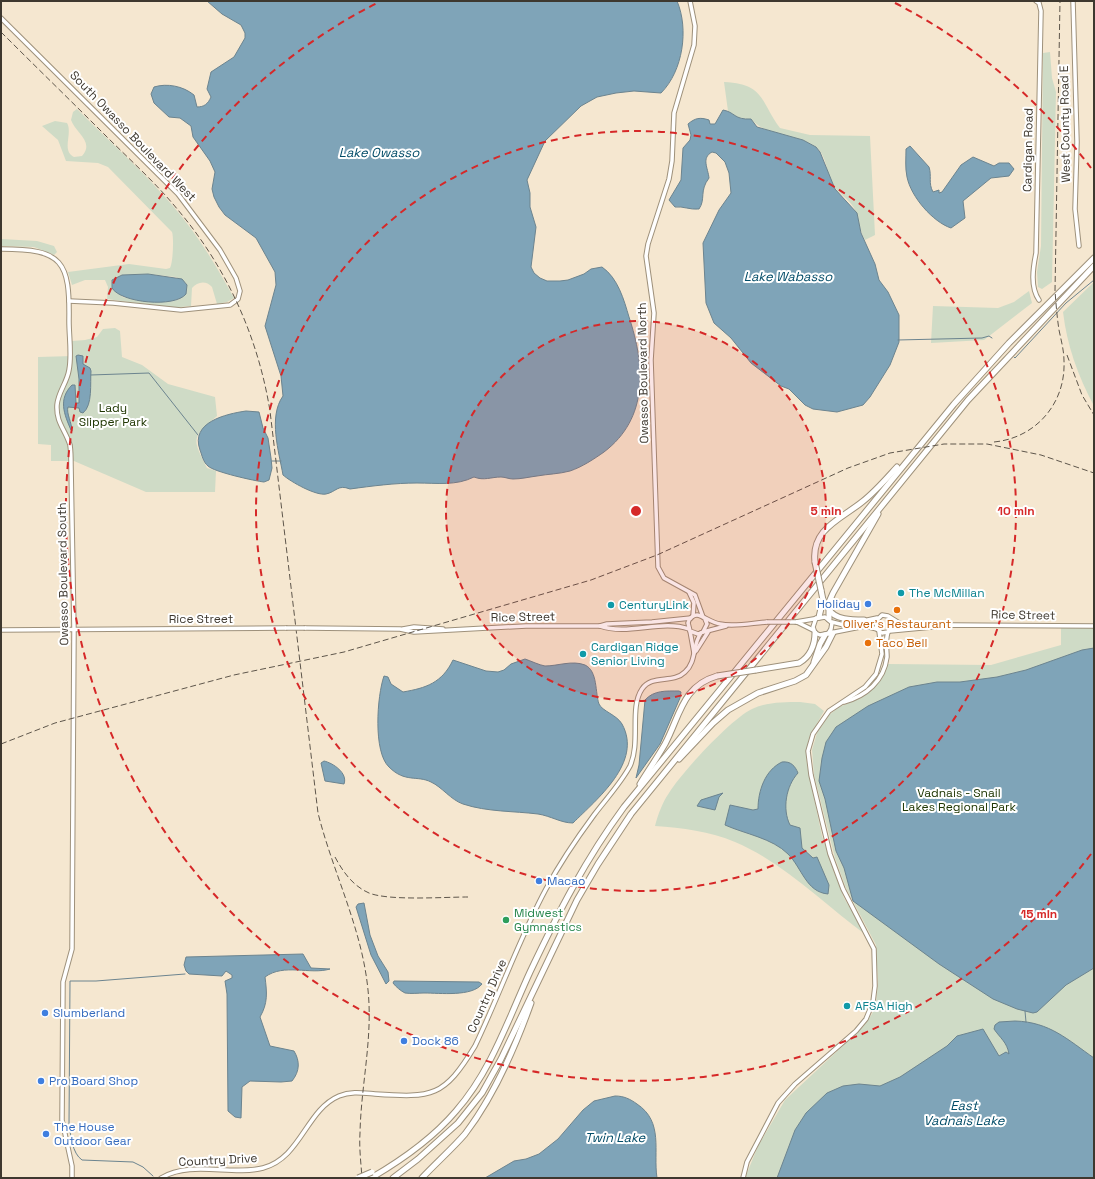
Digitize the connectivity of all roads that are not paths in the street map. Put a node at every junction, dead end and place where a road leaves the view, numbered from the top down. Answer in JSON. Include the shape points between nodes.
{"nodes":[{"id":1,"x":690,"y":1,"type":"edge"},
{"id":2,"x":1036,"y":1,"type":"edge"},
{"id":3,"x":1073,"y":1,"type":"edge"},
{"id":4,"x":1,"y":18,"type":"edge"},
{"id":5,"x":1079,"y":246,"type":"dead end"},
{"id":6,"x":1,"y":249,"type":"edge"},
{"id":7,"x":1094,"y":258,"type":"edge"},
{"id":8,"x":1094,"y":266,"type":"edge"},
{"id":9,"x":1039,"y":300,"type":"dead end"},
{"id":10,"x":69,"y":301,"type":"junction"},
{"id":11,"x":910,"y":456,"type":"junction"},
{"id":12,"x":885,"y":501,"type":"junction"},
{"id":13,"x":689,"y":592,"type":"junction"},
{"id":14,"x":829,"y":608,"type":"junction"},
{"id":15,"x":692,"y":617,"type":"junction"},
{"id":16,"x":704,"y":618,"type":"junction"},
{"id":17,"x":818,"y":618,"type":"junction"},
{"id":18,"x":877,"y":618,"type":"junction"},
{"id":19,"x":830,"y":620,"type":"junction"},
{"id":20,"x":864,"y":620,"type":"junction"},
{"id":21,"x":892,"y":620,"type":"junction"},
{"id":22,"x":796,"y":622,"type":"junction"},
{"id":23,"x":727,"y":625,"type":"junction"},
{"id":24,"x":953,"y":625,"type":"junction"},
{"id":25,"x":600,"y":626,"type":"junction"},
{"id":26,"x":1094,"y":626,"type":"edge"},
{"id":27,"x":1,"y":630,"type":"edge"},
{"id":28,"x":74,"y":630,"type":"junction"},
{"id":29,"x":690,"y":630,"type":"junction"},
{"id":30,"x":878,"y":630,"type":"junction"},
{"id":31,"x":814,"y":631,"type":"junction"},
{"id":32,"x":889,"y":631,"type":"junction"},
{"id":33,"x":704,"y":632,"type":"junction"},
{"id":34,"x":829,"y":634,"type":"junction"},
{"id":35,"x":695,"y":652,"type":"junction"},
{"id":36,"x":841,"y":703,"type":"junction"},
{"id":37,"x":650,"y":789,"type":"junction"},
{"id":38,"x":611,"y":825,"type":"junction"},
{"id":39,"x":538,"y":985,"type":"junction"},
{"id":40,"x":372,"y":1176,"type":"edge"},
{"id":41,"x":72,"y":1178,"type":"edge"},
{"id":42,"x":161,"y":1178,"type":"edge"},
{"id":43,"x":358,"y":1178,"type":"edge"},
{"id":44,"x":393,"y":1178,"type":"edge"},
{"id":45,"x":422,"y":1178,"type":"edge"},
{"id":46,"x":743,"y":1178,"type":"edge"}],
"edges":[{"from":1,"to":13,"type":"street","name":"Owasso Boulevard North","via":[[695,26],[694,45],[674,112],[670,174],[648,244],[646,259],[654,313],[651,360],[658,567],[664,578]]},
{"from":2,"to":9,"type":"street","name":"Cardigan Road","via":[[1041,11],[1036,253],[1033,276],[1034,290]]},
{"from":3,"to":5,"type":"street","name":"West County Road E","via":[[1077,142],[1074,209]]},
{"from":4,"to":10,"type":"street","name":"South Owasso Boulevard West","via":[[186,203],[212,238],[236,278],[240,292],[236,301],[228,305],[175,311],[118,303]]},
{"from":6,"to":10,"type":"street","name":"Owasso Boulevard South","via":[[37,250],[54,259],[67,279]]},
{"from":7,"to":11,"type":"highway","via":[[988,366]]},
{"from":8,"to":12,"type":"highway","via":[[986,379]]},
{"from":10,"to":28,"type":"street","name":"Owasso Boulevard South","via":[[69,369],[59,394],[57,412],[71,452]]},
{"from":11,"to":17,"type":"highway","bridge":true,"via":[[860,504],[829,524],[817,543],[815,562],[823,600]]},
{"from":11,"to":38,"type":"highway"},
{"from":12,"to":14,"type":"highway","via":[[833,593]]},
{"from":12,"to":37,"type":"highway"},
{"from":13,"to":15,"type":"street","via":[[694,603]]},
{"from":13,"to":16,"type":"street","name":"Owasso Boulevard North","via":[[696,596]]},
{"from":14,"to":19,"type":"highway"},
{"from":14,"to":20,"type":"highway","via":[[833,614]]},
{"from":15,"to":16,"type":"street","via":[[698,615]]},
{"from":15,"to":25,"type":"street","name":"Rice Street"},
{"from":15,"to":29,"type":"street","via":[[688,623]]},
{"from":16,"to":23,"type":"street","via":[[713,623]]},
{"from":16,"to":33,"type":"street"},
{"from":17,"to":19,"type":"street"},
{"from":17,"to":22,"type":"street"},
{"from":17,"to":31,"type":"street","via":[[813,624]]},
{"from":18,"to":20,"type":"street"},
{"from":18,"to":21,"type":"street","via":[[885,615]]},
{"from":18,"to":30,"type":"street","via":[[875,624]]},
{"from":19,"to":20,"type":"street","via":[[844,625]]},
{"from":19,"to":34,"type":"street"},
{"from":21,"to":24,"type":"street","name":"Rice Street","via":[[903,624]]},
{"from":21,"to":32,"type":"street","via":[[893,625]]},
{"from":22,"to":23,"type":"street","bridge":true},
{"from":22,"to":31,"type":"street"},
{"from":23,"to":33,"type":"street"},
{"from":24,"to":26,"type":"street","name":"Rice Street"},
{"from":24,"to":32,"type":"street","name":"Rice Street"},
{"from":25,"to":28,"type":"street","name":"Rice Street","bridge":true,"via":[[446,629],[414,627],[400,630]]},
{"from":25,"to":29,"type":"street","name":"Rice Street","via":[[678,626]]},
{"from":27,"to":28,"type":"street","name":"Rice Street"},
{"from":28,"to":41,"type":"street","name":"Owasso Boulevard South","via":[[72,949],[63,982],[62,1120],[72,1166]]},
{"from":29,"to":33,"type":"street","via":[[695,634]]},
{"from":29,"to":35,"type":"street"},
{"from":30,"to":32,"type":"street"},
{"from":30,"to":34,"type":"street","via":[[865,626]]},
{"from":30,"to":36,"type":"street","via":[[882,654],[876,674],[865,687]]},
{"from":31,"to":34,"type":"street","via":[[820,636]]},
{"from":31,"to":38,"type":"highway","bridge":true,"via":[[815,641],[804,661],[717,676],[692,689],[660,752]]},
{"from":32,"to":36,"type":"street","via":[[886,659],[880,676],[867,692]]},
{"from":33,"to":35,"type":"street"},
{"from":33,"to":35,"type":"street","name":"Country Drive","via":[[697,640]]},
{"from":34,"to":37,"type":"highway","via":[[814,666],[803,677],[795,682],[758,693],[723,714]]},
{"from":35,"to":42,"type":"street","name":"Country Drive","via":[[689,668],[682,675],[651,682],[641,690],[636,704],[636,747],[629,768],[576,839],[546,889],[474,1046],[464,1064],[446,1086],[416,1096],[352,1093],[339,1096],[322,1108],[289,1152],[270,1165],[252,1169],[181,1171]]},
{"from":36,"to":46,"type":"street","via":[[829,711],[811,739],[808,751],[809,764],[830,854],[843,889],[874,949],[873,1002],[866,1019],[856,1031],[789,1090],[778,1103],[747,1162]]},
{"from":37,"to":39,"type":"highway","via":[[587,882]]},
{"from":38,"to":40,"type":"highway","via":[[585,863],[565,899],[478,1083],[456,1111],[422,1144]]},
{"from":39,"to":44,"type":"highway","via":[[482,1093],[458,1123],[418,1160]]},
{"from":39,"to":45,"type":"highway","via":[[506,1064],[486,1102],[464,1134]]},
{"from":40,"to":43,"type":"highway","bridge":true}]}
